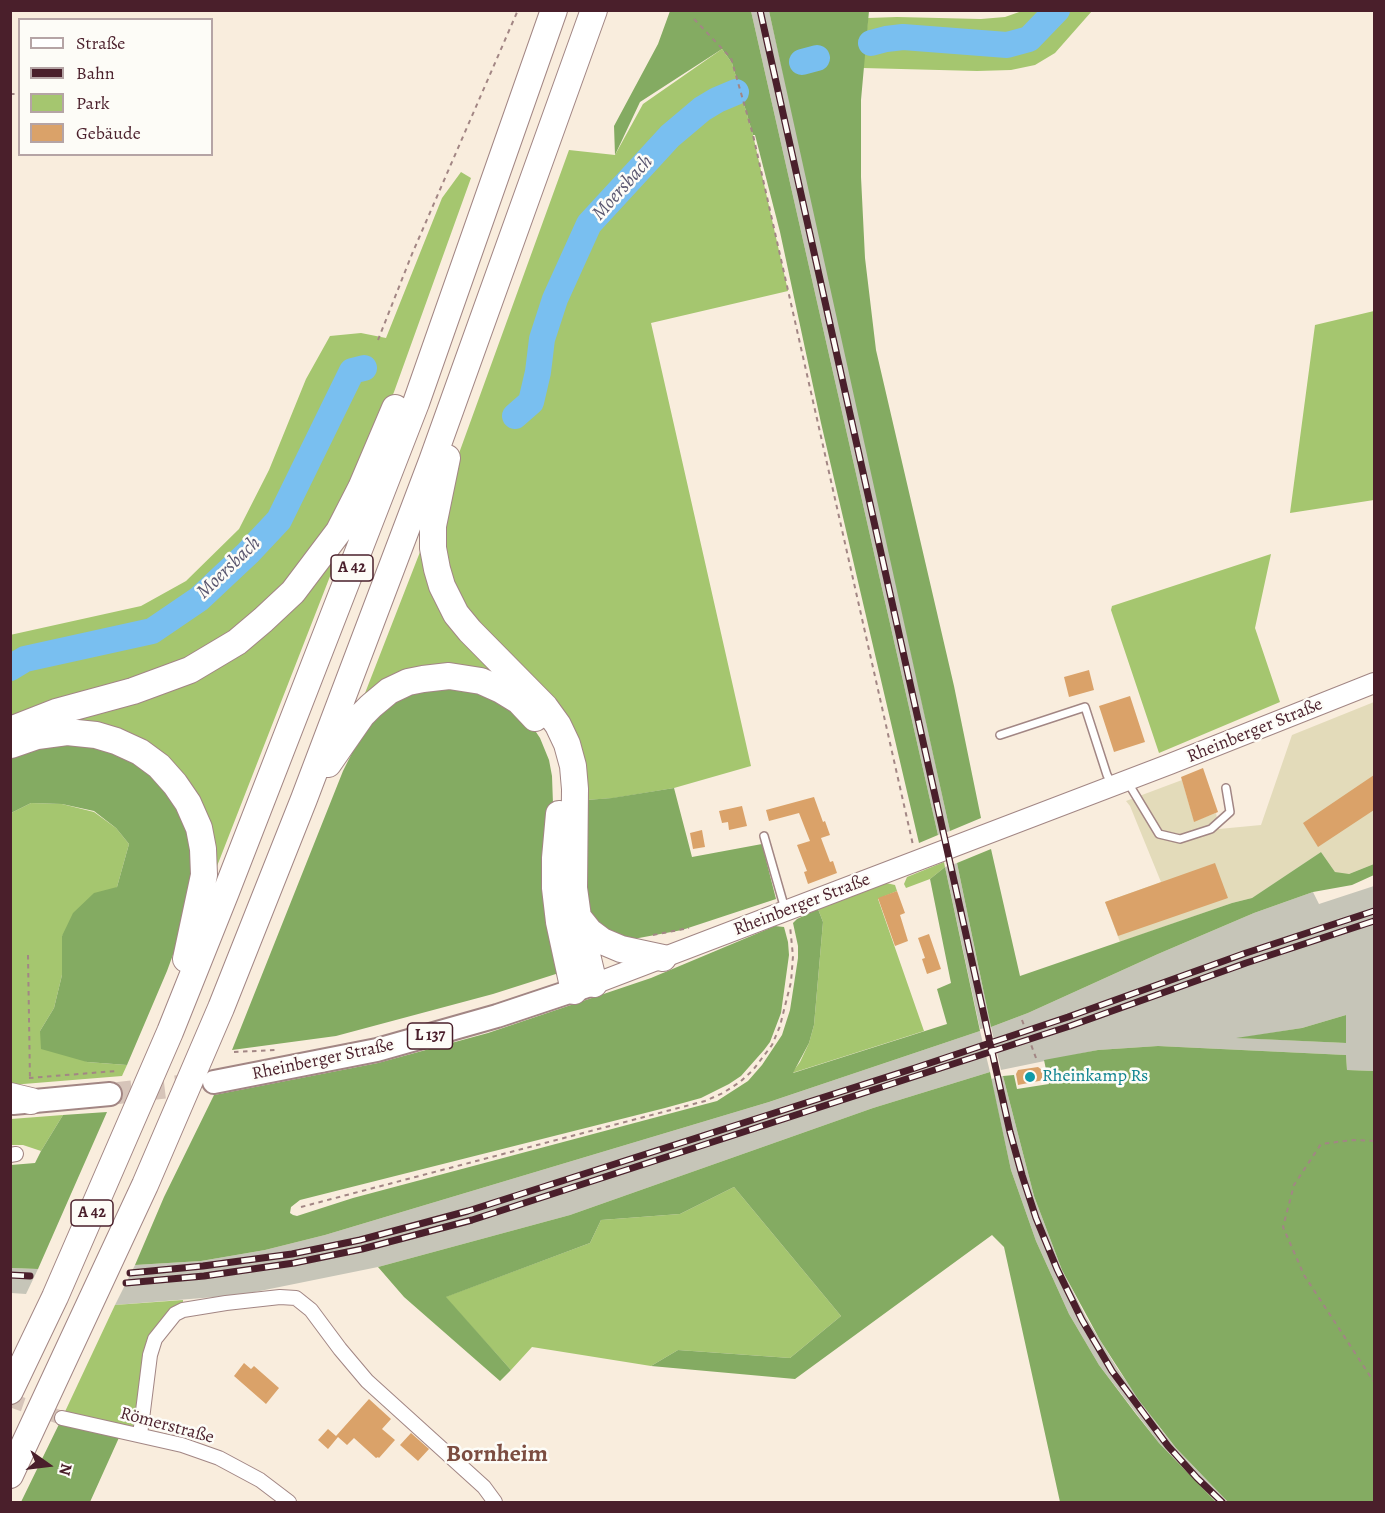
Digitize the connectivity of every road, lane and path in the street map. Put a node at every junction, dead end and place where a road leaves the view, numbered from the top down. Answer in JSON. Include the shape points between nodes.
{"nodes":[{"id":1,"x":518,"y":10,"type":"edge"},
{"id":2,"x":554,"y":10,"type":"edge"},
{"id":3,"x":594,"y":10,"type":"edge"},
{"id":4,"x":694,"y":19,"type":"dead end"},
{"id":5,"x":438,"y":339,"type":"junction"},
{"id":6,"x":378,"y":340,"type":"dead end"},
{"id":7,"x":452,"y":406,"type":"junction"},
{"id":8,"x":1374,"y":683,"type":"edge"},
{"id":9,"x":10,"y":730,"type":"edge"},
{"id":10,"x":1000,"y":735,"type":"dead end"},
{"id":11,"x":10,"y":745,"type":"edge"},
{"id":12,"x":1120,"y":784,"type":"junction"},
{"id":13,"x":1226,"y":788,"type":"dead end"},
{"id":14,"x":304,"y":799,"type":"junction"},
{"id":15,"x":764,"y":836,"type":"dead end"},
{"id":16,"x":913,"y":848,"type":"dead end"},
{"id":17,"x":786,"y":911,"type":"junction"},
{"id":18,"x":578,"y":918,"type":"junction"},
{"id":19,"x":691,"y":928,"type":"dead end"},
{"id":20,"x":649,"y":936,"type":"dead end"},
{"id":21,"x":28,"y":955,"type":"dead end"},
{"id":22,"x":663,"y":958,"type":"junction"},
{"id":23,"x":584,"y":987,"type":"junction"},
{"id":24,"x":1022,"y":1020,"type":"dead end"},
{"id":25,"x":170,"y":1032,"type":"junction"},
{"id":26,"x":278,"y":1050,"type":"dead end"},
{"id":27,"x":234,"y":1052,"type":"dead end"},
{"id":28,"x":1036,"y":1058,"type":"dead end"},
{"id":29,"x":116,"y":1071,"type":"dead end"},
{"id":30,"x":214,"y":1082,"type":"tunnel mouth"},
{"id":31,"x":21,"y":1092,"type":"edge"},
{"id":32,"x":110,"y":1094,"type":"tunnel mouth"},
{"id":33,"x":1374,"y":1141,"type":"edge"},
{"id":34,"x":301,"y":1207,"type":"dead end"},
{"id":35,"x":1374,"y":1382,"type":"edge"},
{"id":36,"x":10,"y":1391,"type":"edge"},
{"id":37,"x":62,"y":1418,"type":"tunnel mouth"},
{"id":38,"x":140,"y":1435,"type":"junction"},
{"id":39,"x":10,"y":1475,"type":"edge"},
{"id":40,"x":289,"y":1503,"type":"edge"},
{"id":41,"x":495,"y":1503,"type":"edge"}],
"edges":[{"from":1,"to":6,"type":"path"},
{"from":2,"to":5,"type":"highway","number":"A 42"},
{"from":3,"to":7,"type":"highway","number":"A 42"},
{"from":4,"to":16,"type":"path","via":[[731,58],[753,135]]},
{"from":5,"to":9,"type":"highway","via":[[401,392],[339,531],[293,592],[263,620],[237,642],[180,674]]},
{"from":5,"to":25,"type":"highway","number":"A 42"},
{"from":7,"to":14,"type":"highway","number":"A 42"},
{"from":7,"to":18,"type":"highway","via":[[446,469],[434,526],[437,569],[456,614],[545,707],[567,744],[575,789]]},
{"from":8,"to":12,"type":"main road","name":"Rheinberger Straße","number":"L 137"},
{"from":10,"to":12,"type":"lane","via":[[1085,707],[1107,775]]},
{"from":11,"to":25,"type":"highway","via":[[67,732],[116,741],[159,766],[188,803],[199,828],[204,875]]},
{"from":12,"to":13,"type":"lane","via":[[1159,834],[1180,838],[1211,829],[1230,812]]},
{"from":12,"to":17,"type":"main road","name":"Rheinberger Straße","number":"L 137"},
{"from":14,"to":23,"type":"highway","via":[[362,715],[389,691],[408,682],[449,676],[466,678],[519,701],[546,732],[559,767],[555,888],[560,922]]},
{"from":14,"to":39,"type":"highway","number":"A 42","via":[[145,1185]]},
{"from":15,"to":17,"type":"lane"},
{"from":17,"to":22,"type":"main road","name":"Rheinberger Straße","number":"L 137"},
{"from":17,"to":34,"type":"path","via":[[793,956],[780,1026],[763,1059],[723,1093],[705,1101]]},
{"from":18,"to":22,"type":"highway","via":[[602,941]]},
{"from":18,"to":23,"type":"highway"},
{"from":19,"to":20,"type":"path"},
{"from":21,"to":31,"type":"path"},
{"from":22,"to":23,"type":"main road","name":"Rheinberger Straße","number":"L 137"},
{"from":23,"to":30,"type":"main road","name":"Rheinberger Straße","number":"L 137","via":[[377,1050]]},
{"from":24,"to":28,"type":"path"},
{"from":25,"to":36,"type":"highway","number":"A 42"},
{"from":26,"to":27,"type":"path"},
{"from":29,"to":31,"type":"path"},
{"from":31,"to":32,"type":"main road"},
{"from":33,"to":35,"type":"path","via":[[1321,1144],[1294,1185],[1283,1227],[1304,1275]]},
{"from":37,"to":38,"type":"street","name":"Römerstraße"},
{"from":38,"to":40,"type":"street","name":"Römerstraße","via":[[219,1458],[260,1480]]},
{"from":38,"to":41,"type":"street","via":[[150,1355],[155,1339],[174,1314],[226,1303],[296,1299],[312,1310],[367,1381],[484,1487]]}]}
